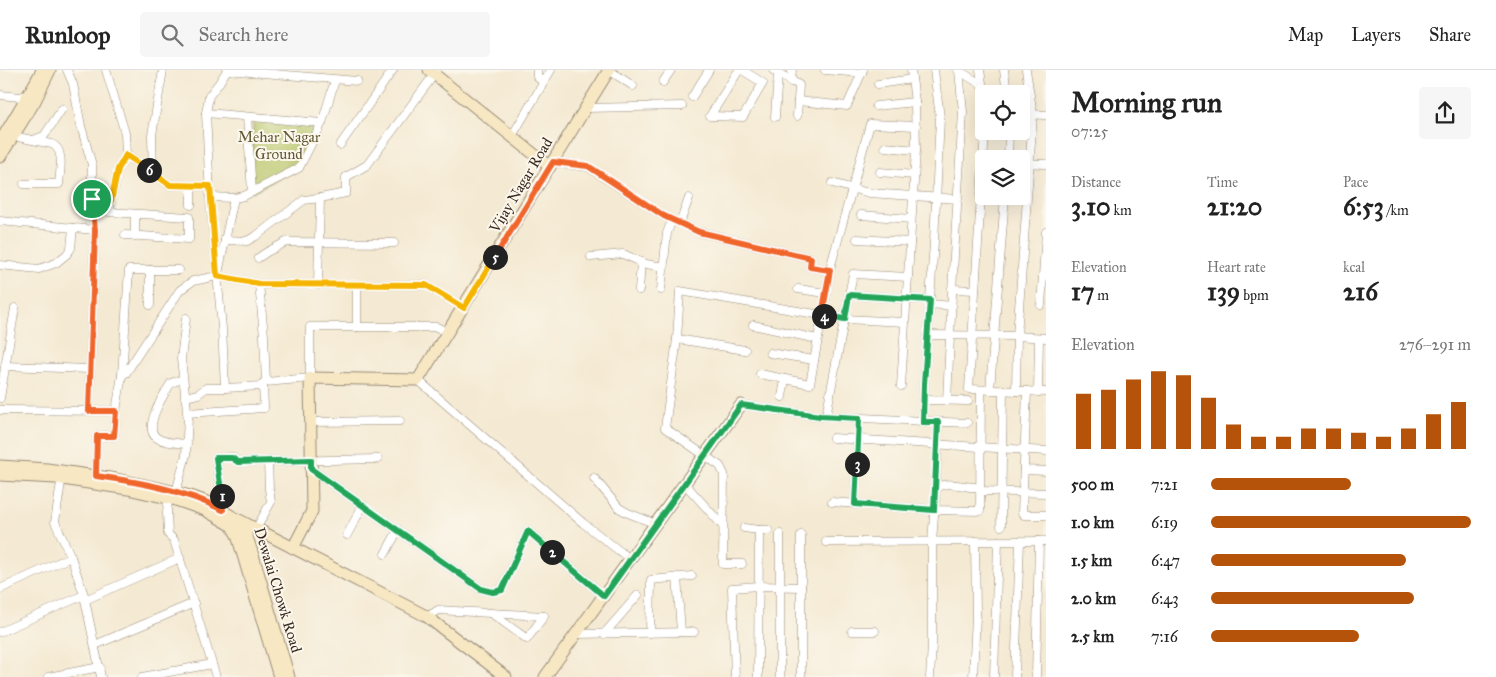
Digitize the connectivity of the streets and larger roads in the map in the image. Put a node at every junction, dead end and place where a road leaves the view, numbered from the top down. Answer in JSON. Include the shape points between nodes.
{"nodes":[{"id":1,"x":67,"y":70,"type":"edge"},
{"id":2,"x":106,"y":70,"type":"edge"},
{"id":3,"x":163,"y":70,"type":"edge"},
{"id":4,"x":227,"y":70,"type":"edge"},
{"id":5,"x":393,"y":70,"type":"edge"},
{"id":6,"x":537,"y":70,"type":"edge"},
{"id":7,"x":551,"y":70,"type":"edge"},
{"id":8,"x":609,"y":70,"type":"edge"},
{"id":9,"x":671,"y":70,"type":"edge"},
{"id":10,"x":709,"y":70,"type":"edge"},
{"id":11,"x":740,"y":70,"type":"edge"},
{"id":12,"x":792,"y":70,"type":"edge"},
{"id":13,"x":825,"y":70,"type":"edge"},
{"id":14,"x":911,"y":70,"type":"edge"},
{"id":15,"x":934,"y":70,"type":"edge"},
{"id":16,"x":959,"y":70,"type":"edge"},
{"id":17,"x":980,"y":70,"type":"edge"},
{"id":18,"x":1004,"y":70,"type":"edge"},
{"id":19,"x":1026,"y":70,"type":"edge"},
{"id":20,"x":44,"y":71,"type":"edge"},
{"id":21,"x":433,"y":71,"type":"edge"},
{"id":22,"x":863,"y":71,"type":"edge"},
{"id":23,"x":775,"y":72,"type":"edge"},
{"id":24,"x":912,"y":79,"type":"junction"},
{"id":25,"x":334,"y":80,"type":"junction"},
{"id":26,"x":357,"y":82,"type":"dead end"},
{"id":27,"x":543,"y":82,"type":"junction"},
{"id":28,"x":663,"y":82,"type":"dead end"},
{"id":29,"x":791,"y":82,"type":"junction"},
{"id":30,"x":878,"y":84,"type":"dead end"},
{"id":31,"x":982,"y":85,"type":"joint"},
{"id":32,"x":1006,"y":85,"type":"edge"},
{"id":33,"x":633,"y":86,"type":"dead end"},
{"id":34,"x":29,"y":94,"type":"junction"},
{"id":35,"x":0,"y":96,"type":"edge"},
{"id":36,"x":692,"y":98,"type":"dead end"},
{"id":37,"x":798,"y":101,"type":"junction"},
{"id":38,"x":915,"y":102,"type":"junction"},
{"id":39,"x":682,"y":106,"type":"dead end"},
{"id":40,"x":876,"y":106,"type":"dead end"},
{"id":41,"x":586,"y":108,"type":"junction"},
{"id":42,"x":62,"y":109,"type":"dead end"},
{"id":43,"x":206,"y":113,"type":"junction"},
{"id":44,"x":1033,"y":114,"type":"junction"},
{"id":45,"x":1046,"y":115,"type":"edge"},
{"id":46,"x":797,"y":116,"type":"dead end"},
{"id":47,"x":247,"y":117,"type":"junction"},
{"id":48,"x":775,"y":118,"type":"dead end"},
{"id":49,"x":322,"y":123,"type":"junction"},
{"id":50,"x":916,"y":126,"type":"junction"},
{"id":51,"x":13,"y":136,"type":"junction"},
{"id":52,"x":512,"y":136,"type":"junction"},
{"id":53,"x":33,"y":140,"type":"junction"},
{"id":54,"x":0,"y":142,"type":"edge"},
{"id":55,"x":340,"y":145,"type":"dead end"},
{"id":56,"x":885,"y":147,"type":"dead end"},
{"id":57,"x":916,"y":150,"type":"junction"},
{"id":58,"x":126,"y":155,"type":"junction"},
{"id":59,"x":0,"y":157,"type":"edge"},
{"id":60,"x":1030,"y":163,"type":"joint"},
{"id":61,"x":552,"y":164,"type":"junction"},
{"id":62,"x":1046,"y":164,"type":"edge"},
{"id":63,"x":880,"y":172,"type":"dead end"},
{"id":64,"x":153,"y":173,"type":"junction"},
{"id":65,"x":914,"y":175,"type":"junction"},
{"id":66,"x":832,"y":183,"type":"dead end"},
{"id":67,"x":24,"y":184,"type":"dead end"},
{"id":68,"x":191,"y":186,"type":"junction"},
{"id":69,"x":210,"y":186,"type":"junction"},
{"id":70,"x":853,"y":190,"type":"junction"},
{"id":71,"x":252,"y":192,"type":"junction"},
{"id":72,"x":913,"y":196,"type":"junction"},
{"id":73,"x":210,"y":197,"type":"junction"},
{"id":74,"x":936,"y":197,"type":"junction"},
{"id":75,"x":234,"y":198,"type":"junction"},
{"id":76,"x":320,"y":198,"type":"junction"},
{"id":77,"x":689,"y":198,"type":"dead end"},
{"id":78,"x":92,"y":199,"type":"junction"},
{"id":79,"x":958,"y":199,"type":"junction"},
{"id":80,"x":111,"y":201,"type":"junction"},
{"id":81,"x":191,"y":205,"type":"dead end"},
{"id":82,"x":981,"y":205,"type":"edge"},
{"id":83,"x":1004,"y":205,"type":"edge"},
{"id":84,"x":1027,"y":205,"type":"edge"},
{"id":85,"x":136,"y":214,"type":"junction"},
{"id":86,"x":861,"y":216,"type":"dead end"},
{"id":87,"x":912,"y":219,"type":"junction"},
{"id":88,"x":0,"y":221,"type":"edge"},
{"id":89,"x":676,"y":221,"type":"junction"},
{"id":90,"x":74,"y":228,"type":"junction"},
{"id":91,"x":95,"y":230,"type":"junction"},
{"id":92,"x":1046,"y":232,"type":"edge"},
{"id":93,"x":125,"y":235,"type":"dead end"},
{"id":94,"x":135,"y":236,"type":"junction"},
{"id":95,"x":857,"y":239,"type":"dead end"},
{"id":96,"x":225,"y":240,"type":"junction"},
{"id":97,"x":910,"y":242,"type":"junction"},
{"id":98,"x":318,"y":243,"type":"junction"},
{"id":99,"x":394,"y":243,"type":"dead end"},
{"id":100,"x":258,"y":258,"type":"dead end"},
{"id":101,"x":591,"y":258,"type":"dead end"},
{"id":102,"x":641,"y":262,"type":"junction"},
{"id":103,"x":0,"y":265,"type":"edge"},
{"id":104,"x":664,"y":267,"type":"junction"},
{"id":105,"x":150,"y":270,"type":"junction"},
{"id":106,"x":179,"y":270,"type":"dead end"},
{"id":107,"x":830,"y":270,"type":"junction"},
{"id":108,"x":217,"y":276,"type":"junction"},
{"id":109,"x":908,"y":277,"type":"junction"},
{"id":110,"x":259,"y":284,"type":"junction"},
{"id":111,"x":318,"y":284,"type":"junction"},
{"id":112,"x":357,"y":285,"type":"junction"},
{"id":113,"x":798,"y":289,"type":"dead end"},
{"id":114,"x":952,"y":289,"type":"junction"},
{"id":115,"x":639,"y":290,"type":"dead end"},
{"id":116,"x":661,"y":290,"type":"dead end"},
{"id":117,"x":975,"y":290,"type":"junction"},
{"id":118,"x":826,"y":293,"type":"junction"},
{"id":119,"x":849,"y":295,"type":"junction"},
{"id":120,"x":906,"y":298,"type":"junction"},
{"id":121,"x":930,"y":302,"type":"junction"},
{"id":122,"x":150,"y":305,"type":"dead end"},
{"id":123,"x":952,"y":306,"type":"junction"},
{"id":124,"x":1041,"y":306,"type":"dead end"},
{"id":125,"x":15,"y":308,"type":"dead end"},
{"id":126,"x":464,"y":308,"type":"junction"},
{"id":127,"x":822,"y":315,"type":"junction"},
{"id":128,"x":186,"y":318,"type":"dead end"},
{"id":129,"x":845,"y":319,"type":"junction"},
{"id":130,"x":905,"y":322,"type":"junction"},
{"id":131,"x":753,"y":325,"type":"dead end"},
{"id":132,"x":357,"y":327,"type":"junction"},
{"id":133,"x":448,"y":333,"type":"junction"},
{"id":134,"x":927,"y":335,"type":"junction"},
{"id":135,"x":950,"y":335,"type":"junction"},
{"id":136,"x":972,"y":335,"type":"junction"},
{"id":137,"x":995,"y":336,"type":"junction"},
{"id":138,"x":1017,"y":336,"type":"junction"},
{"id":139,"x":1042,"y":338,"type":"edge"},
{"id":140,"x":677,"y":339,"type":"junction"},
{"id":141,"x":818,"y":339,"type":"junction"},
{"id":142,"x":745,"y":350,"type":"dead end"},
{"id":143,"x":770,"y":353,"type":"dead end"},
{"id":144,"x":814,"y":360,"type":"junction"},
{"id":145,"x":5,"y":366,"type":"junction"},
{"id":146,"x":90,"y":369,"type":"junction"},
{"id":147,"x":760,"y":374,"type":"dead end"},
{"id":148,"x":122,"y":375,"type":"junction"},
{"id":149,"x":310,"y":378,"type":"junction"},
{"id":150,"x":785,"y":378,"type":"junction"},
{"id":151,"x":182,"y":379,"type":"junction"},
{"id":152,"x":418,"y":380,"type":"junction"},
{"id":153,"x":265,"y":384,"type":"junction"},
{"id":154,"x":901,"y":386,"type":"dead end"},
{"id":155,"x":226,"y":388,"type":"junction"},
{"id":156,"x":981,"y":390,"type":"junction"},
{"id":157,"x":990,"y":390,"type":"junction"},
{"id":158,"x":1002,"y":390,"type":"junction"},
{"id":159,"x":1016,"y":391,"type":"junction"},
{"id":160,"x":1027,"y":391,"type":"junction"},
{"id":161,"x":1042,"y":392,"type":"edge"},
{"id":162,"x":185,"y":396,"type":"junction"},
{"id":163,"x":0,"y":398,"type":"edge"},
{"id":164,"x":782,"y":398,"type":"dead end"},
{"id":165,"x":924,"y":400,"type":"junction"},
{"id":166,"x":947,"y":400,"type":"junction"},
{"id":167,"x":968,"y":401,"type":"dead end"},
{"id":168,"x":741,"y":405,"type":"joint"},
{"id":169,"x":0,"y":410,"type":"edge"},
{"id":170,"x":89,"y":411,"type":"junction"},
{"id":171,"x":116,"y":411,"type":"junction"},
{"id":172,"x":187,"y":413,"type":"junction"},
{"id":173,"x":826,"y":416,"type":"junction"},
{"id":174,"x":859,"y":418,"type":"junction"},
{"id":175,"x":400,"y":420,"type":"dead end"},
{"id":176,"x":310,"y":422,"type":"junction"},
{"id":177,"x":923,"y":422,"type":"junction"},
{"id":178,"x":938,"y":422,"type":"junction"},
{"id":179,"x":967,"y":423,"type":"dead end"},
{"id":180,"x":833,"y":438,"type":"dead end"},
{"id":181,"x":858,"y":439,"type":"junction"},
{"id":182,"x":187,"y":444,"type":"junction"},
{"id":183,"x":937,"y":444,"type":"junction"},
{"id":184,"x":980,"y":447,"type":"junction"},
{"id":185,"x":1002,"y":449,"type":"junction"},
{"id":186,"x":1024,"y":450,"type":"junction"},
{"id":187,"x":1046,"y":451,"type":"edge"},
{"id":188,"x":706,"y":455,"type":"junction"},
{"id":189,"x":378,"y":459,"type":"dead end"},
{"id":190,"x":268,"y":461,"type":"junction"},
{"id":191,"x":311,"y":464,"type":"junction"},
{"id":192,"x":0,"y":466,"type":"edge"},
{"id":193,"x":1024,"y":470,"type":"junction"},
{"id":194,"x":1046,"y":471,"type":"edge"},
{"id":195,"x":0,"y":475,"type":"edge"},
{"id":196,"x":62,"y":475,"type":"junction"},
{"id":197,"x":96,"y":476,"type":"junction"},
{"id":198,"x":594,"y":478,"type":"dead end"},
{"id":199,"x":685,"y":484,"type":"junction"},
{"id":200,"x":936,"y":488,"type":"junction"},
{"id":201,"x":980,"y":489,"type":"junction"},
{"id":202,"x":1002,"y":492,"type":"junction"},
{"id":203,"x":1023,"y":492,"type":"junction"},
{"id":204,"x":1046,"y":493,"type":"edge"},
{"id":205,"x":172,"y":495,"type":"junction"},
{"id":206,"x":832,"y":502,"type":"dead end"},
{"id":207,"x":855,"y":504,"type":"junction"},
{"id":208,"x":363,"y":505,"type":"junction"},
{"id":209,"x":223,"y":510,"type":"junction"},
{"id":210,"x":934,"y":510,"type":"junction"},
{"id":211,"x":1046,"y":515,"type":"edge"},
{"id":212,"x":235,"y":523,"type":"junction"},
{"id":213,"x":656,"y":524,"type":"junction"},
{"id":214,"x":722,"y":524,"type":"junction"},
{"id":215,"x":1001,"y":526,"type":"dead end"},
{"id":216,"x":744,"y":528,"type":"dead end"},
{"id":217,"x":256,"y":529,"type":"junction"},
{"id":218,"x":398,"y":530,"type":"junction"},
{"id":219,"x":759,"y":530,"type":"junction"},
{"id":220,"x":768,"y":530,"type":"dead end"},
{"id":221,"x":780,"y":534,"type":"dead end"},
{"id":222,"x":347,"y":535,"type":"dead end"},
{"id":223,"x":801,"y":535,"type":"dead end"},
{"id":224,"x":998,"y":541,"type":"junction"},
{"id":225,"x":1020,"y":541,"type":"junction"},
{"id":226,"x":1042,"y":541,"type":"edge"},
{"id":227,"x":826,"y":542,"type":"dead end"},
{"id":228,"x":932,"y":542,"type":"junction"},
{"id":229,"x":975,"y":542,"type":"junction"},
{"id":230,"x":293,"y":548,"type":"junction"},
{"id":231,"x":385,"y":554,"type":"dead end"},
{"id":232,"x":71,"y":557,"type":"junction"},
{"id":233,"x":180,"y":558,"type":"junction"},
{"id":234,"x":630,"y":559,"type":"junction"},
{"id":235,"x":742,"y":564,"type":"dead end"},
{"id":236,"x":692,"y":576,"type":"dead end"},
{"id":237,"x":677,"y":577,"type":"junction"},
{"id":238,"x":758,"y":586,"type":"junction"},
{"id":239,"x":780,"y":587,"type":"junction"},
{"id":240,"x":801,"y":587,"type":"junction"},
{"id":241,"x":0,"y":589,"type":"edge"},
{"id":242,"x":604,"y":596,"type":"junction"},
{"id":243,"x":638,"y":596,"type":"dead end"},
{"id":244,"x":85,"y":597,"type":"junction"},
{"id":245,"x":194,"y":602,"type":"junction"},
{"id":246,"x":491,"y":613,"type":"junction"},
{"id":247,"x":427,"y":617,"type":"junction"},
{"id":248,"x":852,"y":631,"type":"dead end"},
{"id":249,"x":875,"y":631,"type":"dead end"},
{"id":250,"x":0,"y":632,"type":"edge"},
{"id":251,"x":682,"y":632,"type":"junction"},
{"id":252,"x":694,"y":632,"type":"dead end"},
{"id":253,"x":650,"y":633,"type":"junction"},
{"id":254,"x":575,"y":634,"type":"junction"},
{"id":255,"x":604,"y":634,"type":"junction"},
{"id":256,"x":95,"y":645,"type":"junction"},
{"id":257,"x":212,"y":664,"type":"junction"},
{"id":258,"x":100,"y":668,"type":"junction"},
{"id":259,"x":48,"y":677,"type":"edge"},
{"id":260,"x":101,"y":677,"type":"edge"},
{"id":261,"x":142,"y":677,"type":"edge"},
{"id":262,"x":216,"y":677,"type":"edge"},
{"id":263,"x":278,"y":677,"type":"edge"},
{"id":264,"x":289,"y":677,"type":"edge"},
{"id":265,"x":506,"y":677,"type":"edge"},
{"id":266,"x":544,"y":677,"type":"edge"},
{"id":267,"x":735,"y":677,"type":"edge"},
{"id":268,"x":758,"y":677,"type":"edge"},
{"id":269,"x":780,"y":677,"type":"edge"},
{"id":270,"x":801,"y":677,"type":"edge"},
{"id":271,"x":930,"y":677,"type":"edge"},
{"id":272,"x":973,"y":677,"type":"edge"},
{"id":273,"x":994,"y":677,"type":"edge"},
{"id":274,"x":1016,"y":677,"type":"edge"},
{"id":275,"x":1036,"y":677,"type":"edge"}],
"edges":[{"from":1,"to":78,"type":"street","via":[[92,166]]},
{"from":2,"to":58,"type":"street","via":[[125,133]]},
{"from":3,"to":64,"type":"street","via":[[152,135]]},
{"from":4,"to":25,"type":"street"},
{"from":4,"to":43,"type":"street","via":[[209,96]]},
{"from":5,"to":55,"type":"street"},
{"from":6,"to":27,"type":"street","via":[[537,77]]},
{"from":7,"to":27,"type":"street"},
{"from":8,"to":33,"type":"street"},
{"from":8,"to":41,"type":"street","name":"Vijay Nagar Road"},
{"from":9,"to":28,"type":"street"},
{"from":10,"to":36,"type":"street"},
{"from":11,"to":11,"type":"street","via":[[763,83],[742,117],[710,116]]},
{"from":12,"to":29,"type":"street"},
{"from":13,"to":22,"type":"street"},
{"from":14,"to":24,"type":"street"},
{"from":15,"to":74,"type":"street","via":[[940,118]]},
{"from":16,"to":31,"type":"street"},
{"from":16,"to":79,"type":"street","via":[[963,112]]},
{"from":17,"to":31,"type":"street"},
{"from":18,"to":32,"type":"street"},
{"from":19,"to":44,"type":"street"},
{"from":20,"to":34,"type":"street"},
{"from":20,"to":51,"type":"street","via":[[35,101]]},
{"from":21,"to":52,"type":"street"},
{"from":21,"to":76,"type":"street","via":[[367,164],[346,177],[346,194]]},
{"from":22,"to":37,"type":"street","via":[[847,106]]},
{"from":23,"to":29,"type":"street"},
{"from":23,"to":48,"type":"street"},
{"from":24,"to":30,"type":"street"},
{"from":24,"to":38,"type":"street"},
{"from":25,"to":26,"type":"street"},
{"from":25,"to":49,"type":"street"},
{"from":27,"to":52,"type":"street"},
{"from":29,"to":37,"type":"street","via":[[799,85]]},
{"from":34,"to":35,"type":"street"},
{"from":34,"to":54,"type":"street"},
{"from":37,"to":46,"type":"street"},
{"from":38,"to":40,"type":"street"},
{"from":38,"to":50,"type":"street"},
{"from":39,"to":41,"type":"street"},
{"from":41,"to":61,"type":"street","name":"Vijay Nagar Road"},
{"from":42,"to":53,"type":"street","via":[[44,136]]},
{"from":43,"to":47,"type":"street"},
{"from":43,"to":69,"type":"street"},
{"from":44,"to":45,"type":"street"},
{"from":44,"to":60,"type":"street"},
{"from":47,"to":49,"type":"street"},
{"from":47,"to":71,"type":"street"},
{"from":49,"to":71,"type":"street","via":[[299,168]]},
{"from":50,"to":57,"type":"street"},
{"from":50,"to":70,"type":"street","via":[[870,124]]},
{"from":51,"to":53,"type":"street"},
{"from":51,"to":59,"type":"street"},
{"from":52,"to":61,"type":"street"},
{"from":53,"to":67,"type":"street","via":[[52,144],[60,150],[60,184]]},
{"from":56,"to":57,"type":"street"},
{"from":57,"to":65,"type":"street"},
{"from":58,"to":64,"type":"street"},
{"from":58,"to":80,"type":"street","via":[[118,169]]},
{"from":60,"to":62,"type":"street"},
{"from":61,"to":89,"type":"street","via":[[588,166]]},
{"from":61,"to":126,"type":"street","name":"Vijay Nagar Road"},
{"from":63,"to":65,"type":"street"},
{"from":64,"to":68,"type":"street","via":[[170,185]]},
{"from":65,"to":72,"type":"street"},
{"from":66,"to":70,"type":"street"},
{"from":68,"to":69,"type":"street"},
{"from":68,"to":81,"type":"street"},
{"from":69,"to":73,"type":"street"},
{"from":70,"to":72,"type":"street"},
{"from":70,"to":107,"type":"street"},
{"from":71,"to":75,"type":"street"},
{"from":72,"to":74,"type":"street"},
{"from":72,"to":87,"type":"street"},
{"from":73,"to":75,"type":"street"},
{"from":73,"to":108,"type":"street"},
{"from":74,"to":79,"type":"street"},
{"from":74,"to":121,"type":"street"},
{"from":75,"to":96,"type":"street"},
{"from":76,"to":96,"type":"street","via":[[304,200],[247,241]]},
{"from":76,"to":98,"type":"street"},
{"from":77,"to":89,"type":"street"},
{"from":78,"to":80,"type":"street"},
{"from":78,"to":91,"type":"street"},
{"from":79,"to":114,"type":"street"},
{"from":80,"to":85,"type":"street","via":[[109,212]]},
{"from":82,"to":117,"type":"street"},
{"from":83,"to":137,"type":"street"},
{"from":84,"to":138,"type":"street"},
{"from":85,"to":94,"type":"street"},
{"from":85,"to":94,"type":"street","via":[[189,217],[189,239]]},
{"from":86,"to":87,"type":"street"},
{"from":87,"to":97,"type":"street"},
{"from":88,"to":90,"type":"street"},
{"from":89,"to":104,"type":"street","via":[[667,233]]},
{"from":89,"to":107,"type":"street","via":[[699,232],[811,258],[810,267]]},
{"from":90,"to":91,"type":"street"},
{"from":90,"to":103,"type":"street","via":[[71,248],[56,263],[39,269]]},
{"from":91,"to":146,"type":"street"},
{"from":92,"to":124,"type":"street"},
{"from":93,"to":94,"type":"street"},
{"from":95,"to":97,"type":"street"},
{"from":96,"to":108,"type":"street"},
{"from":97,"to":109,"type":"street"},
{"from":98,"to":99,"type":"street"},
{"from":98,"to":100,"type":"street","via":[[286,242]]},
{"from":98,"to":111,"type":"street"},
{"from":101,"to":102,"type":"street","via":[[623,254]]},
{"from":102,"to":104,"type":"street"},
{"from":102,"to":115,"type":"street"},
{"from":104,"to":116,"type":"street"},
{"from":105,"to":106,"type":"street"},
{"from":105,"to":122,"type":"street"},
{"from":105,"to":148,"type":"street","via":[[129,270]]},
{"from":107,"to":118,"type":"street"},
{"from":108,"to":110,"type":"street"},
{"from":108,"to":148,"type":"street","via":[[193,281],[180,290]]},
{"from":108,"to":155,"type":"street"},
{"from":109,"to":119,"type":"street","via":[[853,274]]},
{"from":109,"to":120,"type":"street"},
{"from":110,"to":111,"type":"street"},
{"from":110,"to":153,"type":"street"},
{"from":111,"to":112,"type":"street"},
{"from":112,"to":126,"type":"street","via":[[426,285]]},
{"from":112,"to":132,"type":"street"},
{"from":113,"to":118,"type":"street"},
{"from":114,"to":117,"type":"street"},
{"from":114,"to":123,"type":"street"},
{"from":117,"to":136,"type":"street"},
{"from":118,"to":127,"type":"street"},
{"from":119,"to":120,"type":"street"},
{"from":119,"to":129,"type":"street"},
{"from":120,"to":121,"type":"street"},
{"from":120,"to":130,"type":"street"},
{"from":121,"to":123,"type":"street"},
{"from":121,"to":134,"type":"street"},
{"from":123,"to":135,"type":"street"},
{"from":125,"to":145,"type":"street"},
{"from":126,"to":133,"type":"street","name":"Vijay Nagar Road"},
{"from":127,"to":129,"type":"street"},
{"from":127,"to":140,"type":"street","via":[[680,291]]},
{"from":127,"to":141,"type":"street"},
{"from":128,"to":151,"type":"street"},
{"from":129,"to":130,"type":"street"},
{"from":129,"to":173,"type":"street"},
{"from":130,"to":154,"type":"street"},
{"from":131,"to":141,"type":"street"},
{"from":132,"to":133,"type":"street","via":[[437,327]]},
{"from":132,"to":149,"type":"street","via":[[310,327]]},
{"from":133,"to":152,"type":"street","name":"Vijay Nagar Road"},
{"from":134,"to":135,"type":"street"},
{"from":134,"to":165,"type":"street"},
{"from":135,"to":136,"type":"street"},
{"from":135,"to":166,"type":"street"},
{"from":136,"to":137,"type":"street"},
{"from":136,"to":156,"type":"street","via":[[969,389]]},
{"from":137,"to":138,"type":"street"},
{"from":137,"to":157,"type":"street"},
{"from":138,"to":139,"type":"street"},
{"from":138,"to":159,"type":"street"},
{"from":139,"to":161,"type":"street"},
{"from":140,"to":142,"type":"street"},
{"from":140,"to":188,"type":"street","via":[[666,428]]},
{"from":141,"to":144,"type":"street"},
{"from":143,"to":144,"type":"street"},
{"from":144,"to":150,"type":"street","via":[[810,384]]},
{"from":145,"to":146,"type":"street"},
{"from":145,"to":163,"type":"street"},
{"from":146,"to":170,"type":"street"},
{"from":147,"to":150,"type":"street"},
{"from":148,"to":171,"type":"street"},
{"from":149,"to":152,"type":"street"},
{"from":149,"to":153,"type":"street"},
{"from":149,"to":176,"type":"street"},
{"from":150,"to":164,"type":"street"},
{"from":151,"to":162,"type":"street"},
{"from":151,"to":182,"type":"street","via":[[171,383],[161,398],[152,426],[158,439]]},
{"from":152,"to":234,"type":"street","via":[[583,523]]},
{"from":153,"to":155,"type":"street"},
{"from":153,"to":172,"type":"street","via":[[264,408]]},
{"from":155,"to":162,"type":"street","via":[[206,388],[198,394]]},
{"from":156,"to":157,"type":"street"},
{"from":156,"to":184,"type":"street"},
{"from":157,"to":158,"type":"street"},
{"from":158,"to":159,"type":"street"},
{"from":158,"to":185,"type":"street"},
{"from":159,"to":160,"type":"street"},
{"from":160,"to":161,"type":"street"},
{"from":160,"to":186,"type":"street"},
{"from":162,"to":172,"type":"street"},
{"from":165,"to":166,"type":"street"},
{"from":165,"to":177,"type":"street"},
{"from":166,"to":167,"type":"street"},
{"from":168,"to":173,"type":"street"},
{"from":168,"to":188,"type":"street"},
{"from":169,"to":170,"type":"street"},
{"from":170,"to":171,"type":"street"},
{"from":171,"to":197,"type":"street","via":[[114,436],[97,436]]},
{"from":172,"to":182,"type":"street"},
{"from":173,"to":174,"type":"street"},
{"from":174,"to":177,"type":"street"},
{"from":174,"to":181,"type":"street"},
{"from":175,"to":176,"type":"street"},
{"from":176,"to":191,"type":"street"},
{"from":177,"to":178,"type":"street"},
{"from":178,"to":179,"type":"street"},
{"from":178,"to":183,"type":"street"},
{"from":180,"to":181,"type":"street"},
{"from":181,"to":183,"type":"street"},
{"from":181,"to":207,"type":"street"},
{"from":182,"to":205,"type":"street"},
{"from":183,"to":184,"type":"street"},
{"from":183,"to":200,"type":"street"},
{"from":184,"to":185,"type":"street"},
{"from":184,"to":201,"type":"street"},
{"from":185,"to":186,"type":"street"},
{"from":185,"to":202,"type":"street"},
{"from":186,"to":187,"type":"street"},
{"from":186,"to":193,"type":"street"},
{"from":188,"to":199,"type":"street"},
{"from":188,"to":214,"type":"street","via":[[720,466],[724,474]]},
{"from":189,"to":191,"type":"street"},
{"from":190,"to":191,"type":"street"},
{"from":190,"to":209,"type":"street","via":[[238,462],[232,458],[216,458]]},
{"from":190,"to":217,"type":"street","via":[[271,502]]},
{"from":191,"to":208,"type":"street"},
{"from":191,"to":230,"type":"street","via":[[312,511]]},
{"from":192,"to":196,"type":"street","name":"Dewalai Chowk Road"},
{"from":193,"to":194,"type":"street"},
{"from":193,"to":203,"type":"street"},
{"from":195,"to":196,"type":"street","name":"Dewalai Chowk Road"},
{"from":196,"to":197,"type":"street","name":"Dewalai Chowk Road"},
{"from":196,"to":205,"type":"street","name":"Dewalai Chowk Road"},
{"from":196,"to":232,"type":"street","via":[[55,522]]},
{"from":197,"to":205,"type":"street","name":"Dewalai Chowk Road","via":[[133,482]]},
{"from":198,"to":213,"type":"street","via":[[620,508]]},
{"from":199,"to":213,"type":"street"},
{"from":199,"to":214,"type":"street"},
{"from":200,"to":201,"type":"street","via":[[950,484]]},
{"from":200,"to":210,"type":"street"},
{"from":201,"to":202,"type":"street"},
{"from":201,"to":210,"type":"street","via":[[980,511]]},
{"from":202,"to":203,"type":"street"},
{"from":202,"to":215,"type":"street"},
{"from":203,"to":204,"type":"street"},
{"from":203,"to":211,"type":"street","via":[[1022,514]]},
{"from":205,"to":209,"type":"street","name":"Dewalai Chowk Road","via":[[204,501]]},
{"from":205,"to":212,"type":"street","name":"Dewalai Chowk Road"},
{"from":205,"to":233,"type":"street","via":[[167,513],[168,534],[174,540]]},
{"from":206,"to":207,"type":"street"},
{"from":207,"to":210,"type":"street"},
{"from":208,"to":218,"type":"street"},
{"from":208,"to":222,"type":"street"},
{"from":209,"to":212,"type":"street","name":"Dewalai Chowk Road"},
{"from":210,"to":228,"type":"street"},
{"from":212,"to":217,"type":"street"},
{"from":212,"to":263,"type":"street","name":"Dewalai Chowk Road"},
{"from":212,"to":264,"type":"street","name":"Dewalai Chowk Road","via":[[246,534]]},
{"from":213,"to":234,"type":"street"},
{"from":214,"to":235,"type":"street","via":[[723,564]]},
{"from":216,"to":219,"type":"street"},
{"from":217,"to":230,"type":"street"},
{"from":218,"to":231,"type":"street"},
{"from":218,"to":242,"type":"street","via":[[481,589],[493,592],[502,590],[528,531]]},
{"from":219,"to":220,"type":"street"},
{"from":219,"to":238,"type":"street"},
{"from":221,"to":239,"type":"street"},
{"from":223,"to":240,"type":"street"},
{"from":224,"to":225,"type":"street"},
{"from":224,"to":229,"type":"street"},
{"from":224,"to":273,"type":"street"},
{"from":225,"to":226,"type":"street"},
{"from":225,"to":274,"type":"street"},
{"from":226,"to":275,"type":"street"},
{"from":227,"to":228,"type":"street"},
{"from":228,"to":229,"type":"street"},
{"from":228,"to":271,"type":"street"},
{"from":229,"to":272,"type":"street"},
{"from":230,"to":247,"type":"street"},
{"from":232,"to":241,"type":"street"},
{"from":232,"to":244,"type":"street"},
{"from":233,"to":244,"type":"street"},
{"from":233,"to":245,"type":"street"},
{"from":234,"to":242,"type":"street"},
{"from":236,"to":237,"type":"street"},
{"from":237,"to":251,"type":"street"},
{"from":237,"to":253,"type":"street","via":[[650,581]]},
{"from":238,"to":239,"type":"street"},
{"from":238,"to":267,"type":"street","via":[[732,588]]},
{"from":238,"to":268,"type":"street"},
{"from":239,"to":240,"type":"street"},
{"from":239,"to":269,"type":"street"},
{"from":240,"to":270,"type":"street"},
{"from":242,"to":254,"type":"street"},
{"from":243,"to":255,"type":"street"},
{"from":244,"to":250,"type":"street"},
{"from":244,"to":256,"type":"street"},
{"from":245,"to":256,"type":"street"},
{"from":245,"to":257,"type":"street"},
{"from":246,"to":246,"type":"street","via":[[527,639],[544,616],[500,614]]},
{"from":246,"to":247,"type":"street","via":[[438,610]]},
{"from":247,"to":265,"type":"street"},
{"from":248,"to":249,"type":"street"},
{"from":251,"to":252,"type":"street"},
{"from":251,"to":253,"type":"street"},
{"from":253,"to":255,"type":"street"},
{"from":254,"to":255,"type":"street"},
{"from":254,"to":266,"type":"street"},
{"from":256,"to":258,"type":"street"},
{"from":257,"to":261,"type":"street"},
{"from":257,"to":262,"type":"street"},
{"from":258,"to":259,"type":"street"},
{"from":258,"to":260,"type":"street"}]}
